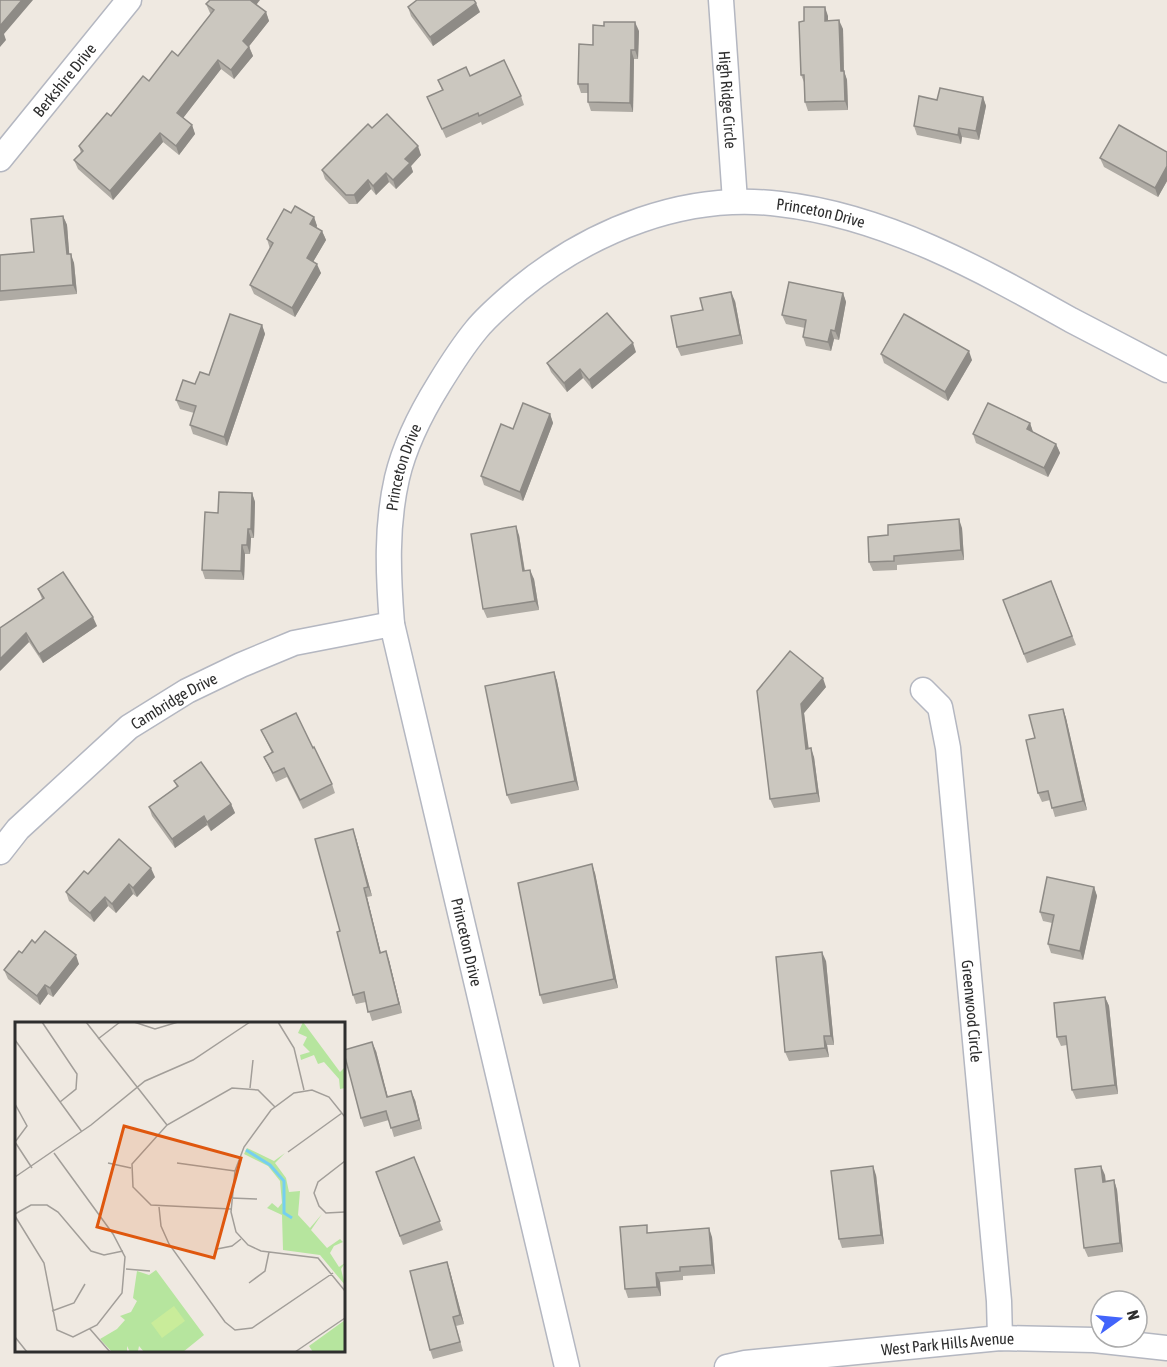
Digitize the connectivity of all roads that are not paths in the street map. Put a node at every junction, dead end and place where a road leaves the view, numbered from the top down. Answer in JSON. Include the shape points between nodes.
{"nodes":[{"id":1,"x":129,"y":0,"type":"edge"},
{"id":2,"x":721,"y":0,"type":"edge"},
{"id":3,"x":0,"y":159,"type":"edge"},
{"id":4,"x":735,"y":201,"type":"junction"},
{"id":5,"x":1167,"y":370,"type":"edge"},
{"id":6,"x":393,"y":624,"type":"junction"},
{"id":7,"x":923,"y":690,"type":"dead end"},
{"id":8,"x":0,"y":852,"type":"edge"},
{"id":9,"x":1000,"y":1338,"type":"junction"},
{"id":10,"x":1167,"y":1348,"type":"edge"},
{"id":11,"x":567,"y":1367,"type":"edge"},
{"id":12,"x":728,"y":1367,"type":"edge"}],
"edges":[{"from":1,"to":3,"type":"street","name":"Berkshire Drive"},
{"from":2,"to":4,"type":"street","name":"High Ridge Circle"},
{"from":4,"to":5,"type":"street","name":"Princeton Drive","via":[[780,204],[891,230],[1000,280]]},
{"from":4,"to":6,"type":"street","name":"Princeton Drive","via":[[671,210],[597,238],[531,279],[476,329],[426,404],[406,448],[390,524],[388,576]]},
{"from":6,"to":8,"type":"street","name":"Cambridge Drive","via":[[294,643],[187,691],[129,727],[18,829]]},
{"from":6,"to":11,"type":"street","name":"Princeton Drive"},
{"from":7,"to":9,"type":"street","name":"Greenwood Circle","via":[[940,707],[948,748]]},
{"from":9,"to":10,"type":"street","name":"West Park Hills Avenue","via":[[1094,1340]]},
{"from":9,"to":12,"type":"street","name":"West Park Hills Avenue"}]}
